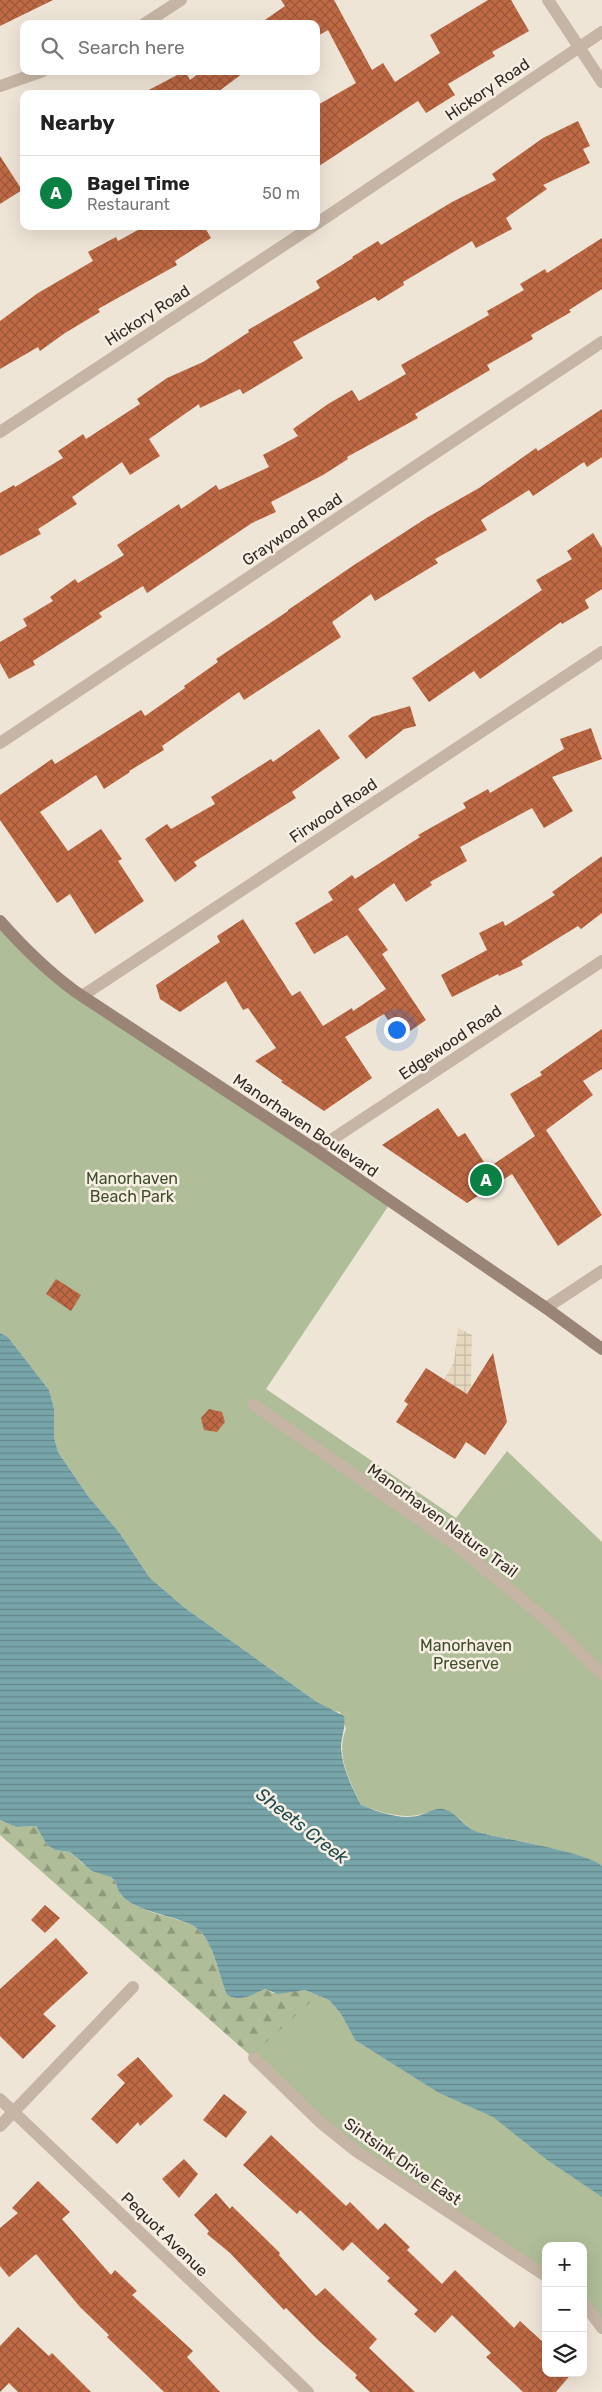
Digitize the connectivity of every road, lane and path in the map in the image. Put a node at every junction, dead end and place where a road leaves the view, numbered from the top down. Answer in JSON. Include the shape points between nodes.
{"nodes":[{"id":1,"x":182,"y":0,"type":"edge"},
{"id":2,"x":548,"y":0,"type":"edge"},
{"id":3,"x":150,"y":20,"type":"edge"},
{"id":4,"x":602,"y":32,"type":"edge"},
{"id":5,"x":579,"y":47,"type":"junction"},
{"id":6,"x":32,"y":75,"type":"edge"},
{"id":7,"x":602,"y":82,"type":"edge"},
{"id":8,"x":0,"y":86,"type":"edge"},
{"id":9,"x":320,"y":221,"type":"edge"},
{"id":10,"x":307,"y":230,"type":"edge"},
{"id":11,"x":602,"y":342,"type":"edge"},
{"id":12,"x":0,"y":432,"type":"edge"},
{"id":13,"x":602,"y":652,"type":"edge"},
{"id":14,"x":0,"y":743,"type":"edge"},
{"id":15,"x":0,"y":921,"type":"edge"},
{"id":16,"x":602,"y":961,"type":"edge"},
{"id":17,"x":82,"y":996,"type":"junction"},
{"id":18,"x":316,"y":1150,"type":"junction"},
{"id":19,"x":602,"y":1271,"type":"edge"},
{"id":20,"x":546,"y":1308,"type":"junction"},
{"id":21,"x":602,"y":1349,"type":"edge"},
{"id":22,"x":254,"y":1405,"type":"dead end"},
{"id":23,"x":602,"y":1674,"type":"edge"},
{"id":24,"x":133,"y":1987,"type":"dead end"},
{"id":25,"x":254,"y":2058,"type":"dead end"},
{"id":26,"x":0,"y":2099,"type":"edge"},
{"id":27,"x":14,"y":2112,"type":"junction"},
{"id":28,"x":0,"y":2126,"type":"edge"},
{"id":29,"x":542,"y":2273,"type":"edge"},
{"id":30,"x":587,"y":2307,"type":"edge"},
{"id":31,"x":602,"y":2328,"type":"edge"},
{"id":32,"x":308,"y":2392,"type":"edge"}],
"edges":[{"from":1,"to":3,"type":"street"},
{"from":2,"to":5,"type":"street"},
{"from":4,"to":5,"type":"street","name":"Hickory Road"},
{"from":5,"to":7,"type":"street"},
{"from":5,"to":9,"type":"street","name":"Hickory Road"},
{"from":6,"to":8,"type":"street"},
{"from":10,"to":12,"type":"street","name":"Hickory Road"},
{"from":11,"to":14,"type":"street","name":"Graywood Road"},
{"from":13,"to":17,"type":"street","name":"Firwood Road"},
{"from":15,"to":17,"type":"street","name":"Manorhaven Boulevard","via":[[52,974]]},
{"from":16,"to":18,"type":"street","name":"Edgewood Road"},
{"from":17,"to":18,"type":"street","name":"Manorhaven Boulevard"},
{"from":18,"to":20,"type":"street","name":"Manorhaven Boulevard"},
{"from":19,"to":20,"type":"street"},
{"from":20,"to":21,"type":"street","name":"Manorhaven Boulevard"},
{"from":22,"to":23,"type":"street","name":"Manorhaven Nature Trail","via":[[456,1546],[549,1622]]},
{"from":24,"to":27,"type":"street"},
{"from":25,"to":29,"type":"street","name":"Sintsink Drive East","via":[[320,2122],[356,2151]]},
{"from":26,"to":27,"type":"street","name":"Pequot Avenue"},
{"from":27,"to":28,"type":"street"},
{"from":27,"to":32,"type":"street","name":"Pequot Avenue"},
{"from":30,"to":31,"type":"street"}]}
